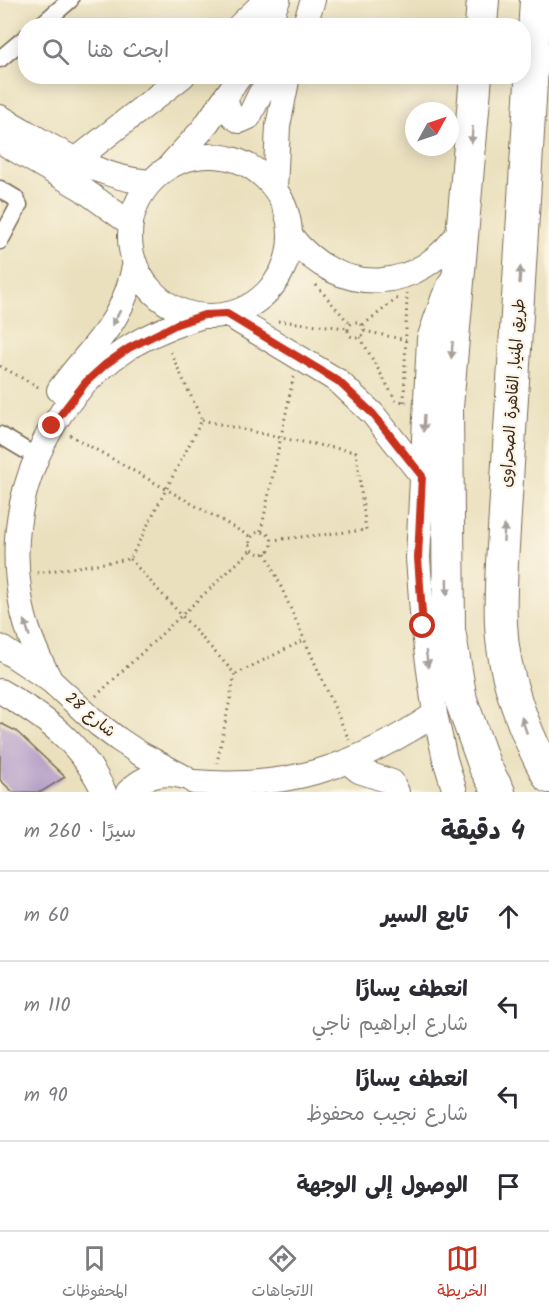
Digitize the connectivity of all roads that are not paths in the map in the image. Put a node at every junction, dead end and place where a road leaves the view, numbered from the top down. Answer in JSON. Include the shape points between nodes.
{"nodes":[{"id":1,"x":70,"y":0,"type":"edge"},
{"id":2,"x":266,"y":0,"type":"edge"},
{"id":3,"x":278,"y":0,"type":"edge"},
{"id":4,"x":313,"y":0,"type":"edge"},
{"id":5,"x":483,"y":0,"type":"edge"},
{"id":6,"x":536,"y":0,"type":"edge"},
{"id":7,"x":49,"y":18,"type":"edge"},
{"id":8,"x":247,"y":18,"type":"edge"},
{"id":9,"x":270,"y":18,"type":"edge"},
{"id":10,"x":307,"y":18,"type":"edge"},
{"id":11,"x":482,"y":18,"type":"edge"},
{"id":12,"x":18,"y":44,"type":"edge"},
{"id":13,"x":0,"y":59,"type":"edge"},
{"id":14,"x":531,"y":83,"type":"edge"},
{"id":15,"x":174,"y":84,"type":"edge"},
{"id":16,"x":235,"y":84,"type":"edge"},
{"id":17,"x":267,"y":84,"type":"edge"},
{"id":18,"x":286,"y":84,"type":"edge"},
{"id":19,"x":475,"y":84,"type":"edge"},
{"id":20,"x":531,"y":84,"type":"edge"},
{"id":21,"x":226,"y":99,"type":"junction"},
{"id":22,"x":0,"y":117,"type":"edge"},
{"id":23,"x":0,"y":141,"type":"edge"},
{"id":24,"x":76,"y":159,"type":"junction"},
{"id":25,"x":159,"y":175,"type":"junction"},
{"id":26,"x":0,"y":189,"type":"edge"},
{"id":27,"x":275,"y":189,"type":"junction"},
{"id":28,"x":131,"y":224,"type":"junction"},
{"id":29,"x":463,"y":226,"type":"junction"},
{"id":30,"x":290,"y":234,"type":"junction"},
{"id":31,"x":0,"y":241,"type":"edge"},
{"id":32,"x":135,"y":263,"type":"junction"},
{"id":33,"x":460,"y":266,"type":"junction"},
{"id":34,"x":215,"y":315,"type":"junction"},
{"id":35,"x":0,"y":435,"type":"edge"},
{"id":36,"x":25,"y":450,"type":"junction"},
{"id":37,"x":422,"y":476,"type":"junction"},
{"id":38,"x":0,"y":522,"type":"edge"},
{"id":39,"x":0,"y":646,"type":"edge"},
{"id":40,"x":51,"y":681,"type":"junction"},
{"id":41,"x":0,"y":691,"type":"edge"},
{"id":42,"x":435,"y":714,"type":"junction"},
{"id":43,"x":90,"y":716,"type":"junction"},
{"id":44,"x":76,"y":747,"type":"junction"},
{"id":45,"x":353,"y":760,"type":"junction"},
{"id":46,"x":549,"y":777,"type":"edge"},
{"id":47,"x":199,"y":784,"type":"edge"},
{"id":48,"x":104,"y":792,"type":"edge"},
{"id":49,"x":128,"y":792,"type":"edge"},
{"id":50,"x":398,"y":792,"type":"edge"},
{"id":51,"x":455,"y":792,"type":"edge"},
{"id":52,"x":499,"y":792,"type":"edge"}],
"edges":[{"from":1,"to":7,"type":"street"},
{"from":2,"to":8,"type":"street"},
{"from":3,"to":9,"type":"street"},
{"from":4,"to":10,"type":"street"},
{"from":5,"to":11,"type":"highway"},
{"from":14,"to":6,"type":"highway","name":"طريق المنيا, القاهرة الصحراوى","one_way":true},
{"from":12,"to":13,"type":"street"},
{"from":15,"to":24,"type":"street"},
{"from":16,"to":21,"type":"street"},
{"from":17,"to":21,"type":"street","via":[[249,117],[240,121],[228,111]]},
{"from":18,"to":27,"type":"street","via":[[278,126]]},
{"from":19,"to":29,"type":"highway","one_way":true},
{"from":46,"to":20,"type":"highway","name":"طريق المنيا, القاهرة الصحراوى","one_way":true,"via":[[531,746],[511,687],[501,626]]},
{"from":21,"to":25,"type":"street"},
{"from":22,"to":24,"type":"street"},
{"from":23,"to":28,"type":"street","via":[[81,188]]},
{"from":24,"to":25,"type":"street","via":[[130,181]]},
{"from":25,"to":27,"type":"street","via":[[181,161],[225,157],[253,168]]},
{"from":25,"to":28,"type":"street","via":[[138,202]]},
{"from":26,"to":31,"type":"street","via":[[19,205]]},
{"from":27,"to":30,"type":"street","via":[[286,210]]},
{"from":28,"to":32,"type":"street"},
{"from":29,"to":30,"type":"street","via":[[435,260],[409,275],[379,281],[335,273],[310,257]]},
{"from":29,"to":33,"type":"highway"},
{"from":30,"to":34,"type":"street","via":[[284,266],[271,288],[251,304]]},
{"from":32,"to":34,"type":"street","via":[[148,286],[167,303],[191,313]]},
{"from":32,"to":36,"type":"street","one_way":true,"via":[[126,297],[110,327],[55,396]]},
{"from":33,"to":37,"type":"street","one_way":true,"via":[[444,296],[429,339],[415,403]]},
{"from":33,"to":52,"type":"highway","one_way":true,"via":[[447,407],[448,630],[461,700],[485,767]]},
{"from":34,"to":37,"type":"street","via":[[299,356],[338,381],[373,414]]},
{"from":40,"to":34,"type":"street","one_way":true,"via":[[28,630],[17,576],[17,531],[33,466],[52,426],[86,382],[106,364],[160,331]]},
{"from":35,"to":36,"type":"street"},
{"from":36,"to":38,"type":"street"},
{"from":37,"to":42,"type":"street","one_way":true,"via":[[419,570]]},
{"from":39,"to":40,"type":"street","name":"شارع 28"},
{"from":40,"to":43,"type":"street","name":"شارع 28"},
{"from":41,"to":44,"type":"street","name":"شارع 28","via":[[48,721]]},
{"from":42,"to":45,"type":"street","via":[[397,739]]},
{"from":42,"to":51,"type":"street"},
{"from":43,"to":44,"type":"street","via":[[93,736]]},
{"from":43,"to":47,"type":"street","name":"شارع 28","via":[[139,753]]},
{"from":44,"to":48,"type":"street","name":"شارع 28"},
{"from":45,"to":47,"type":"street","via":[[282,780]]},
{"from":45,"to":50,"type":"street","via":[[359,771],[392,782]]},
{"from":47,"to":49,"type":"street","via":[[172,774],[150,777]]}]}
